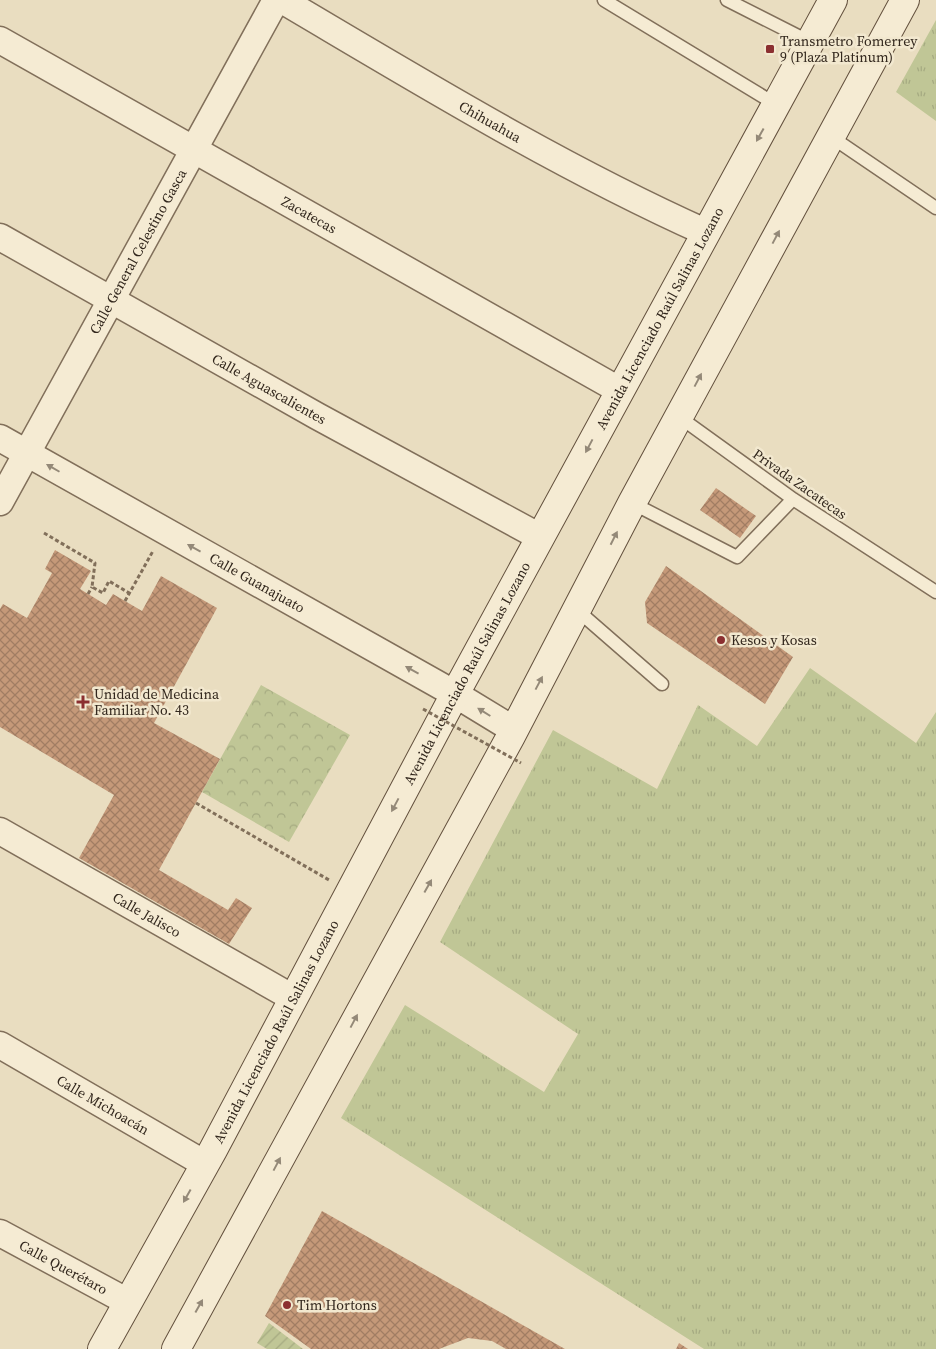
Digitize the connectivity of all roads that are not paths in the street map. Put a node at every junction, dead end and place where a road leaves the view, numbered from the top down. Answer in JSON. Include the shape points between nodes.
{"nodes":[{"id":1,"x":276,"y":0,"type":"edge"},
{"id":2,"x":282,"y":0,"type":"edge"},
{"id":3,"x":604,"y":0,"type":"edge"},
{"id":4,"x":727,"y":0,"type":"edge"},
{"id":5,"x":833,"y":0,"type":"edge"},
{"id":6,"x":905,"y":0,"type":"edge"},
{"id":7,"x":0,"y":40,"type":"edge"},
{"id":8,"x":810,"y":42,"type":"junction"},
{"id":9,"x":776,"y":105,"type":"junction"},
{"id":10,"x":830,"y":136,"type":"junction"},
{"id":11,"x":192,"y":151,"type":"junction"},
{"id":12,"x":936,"y":208,"type":"edge"},
{"id":13,"x":705,"y":232,"type":"junction"},
{"id":14,"x":0,"y":237,"type":"edge"},
{"id":15,"x":110,"y":300,"type":"junction"},
{"id":16,"x":619,"y":390,"type":"junction"},
{"id":17,"x":678,"y":416,"type":"junction"},
{"id":18,"x":0,"y":438,"type":"edge"},
{"id":19,"x":26,"y":453,"type":"junction"},
{"id":20,"x":793,"y":499,"type":"junction"},
{"id":21,"x":0,"y":502,"type":"edge"},
{"id":22,"x":632,"y":503,"type":"junction"},
{"id":23,"x":540,"y":537,"type":"junction"},
{"id":24,"x":936,"y":592,"type":"edge"},
{"id":25,"x":577,"y":610,"type":"junction"},
{"id":26,"x":662,"y":684,"type":"dead end"},
{"id":27,"x":455,"y":694,"type":"junction"},
{"id":28,"x":514,"y":730,"type":"junction"},
{"id":29,"x":0,"y":831,"type":"edge"},
{"id":30,"x":293,"y":998,"type":"junction"},
{"id":31,"x":0,"y":1045,"type":"edge"},
{"id":32,"x":205,"y":1164,"type":"junction"},
{"id":33,"x":0,"y":1233,"type":"edge"},
{"id":34,"x":128,"y":1302,"type":"junction"},
{"id":35,"x":102,"y":1349,"type":"edge"},
{"id":36,"x":176,"y":1349,"type":"edge"}],
"edges":[{"from":1,"to":11,"type":"street","name":"Calle General Celestino Gasca"},
{"from":2,"to":13,"type":"street","name":"Chihuahua","via":[[508,133]]},
{"from":3,"to":9,"type":"lane"},
{"from":4,"to":8,"type":"lane"},
{"from":5,"to":8,"type":"main road","name":"Avenida Licenciado Raúl Salinas Lozano"},
{"from":6,"to":10,"type":"main road"},
{"from":7,"to":11,"type":"street","name":"Zacatecas"},
{"from":8,"to":9,"type":"main road","name":"Avenida Licenciado Raúl Salinas Lozano"},
{"from":9,"to":13,"type":"main road","name":"Avenida Licenciado Raúl Salinas Lozano","one_way":true},
{"from":10,"to":12,"type":"lane"},
{"from":17,"to":10,"type":"main road","one_way":true},
{"from":11,"to":15,"type":"street","name":"Calle General Celestino Gasca"},
{"from":11,"to":16,"type":"street","name":"Zacatecas"},
{"from":13,"to":16,"type":"main road","name":"Avenida Licenciado Raúl Salinas Lozano"},
{"from":14,"to":15,"type":"street","name":"Calle Aguascalientes"},
{"from":15,"to":19,"type":"street","name":"Calle General Celestino Gasca"},
{"from":15,"to":23,"type":"street","name":"Calle Aguascalientes"},
{"from":16,"to":23,"type":"main road","name":"Avenida Licenciado Raúl Salinas Lozano","one_way":true},
{"from":17,"to":20,"type":"lane","name":"Privada Zacatecas"},
{"from":17,"to":22,"type":"main road"},
{"from":18,"to":19,"type":"street","name":"Calle Guanajuato"},
{"from":19,"to":21,"type":"street","name":"Calle General Celestino Gasca"},
{"from":27,"to":19,"type":"street","name":"Calle Guanajuato","one_way":true},
{"from":20,"to":22,"type":"lane","via":[[737,557]]},
{"from":20,"to":24,"type":"lane","name":"Privada Zacatecas"},
{"from":25,"to":22,"type":"main road","one_way":true},
{"from":23,"to":27,"type":"main road","name":"Avenida Licenciado Raúl Salinas Lozano"},
{"from":25,"to":26,"type":"lane"},
{"from":28,"to":25,"type":"main road","one_way":true},
{"from":28,"to":27,"type":"street","name":"Calle Guanajuato","one_way":true},
{"from":27,"to":30,"type":"main road","name":"Avenida Licenciado Raúl Salinas Lozano","one_way":true},
{"from":36,"to":28,"type":"main road","one_way":true},
{"from":29,"to":30,"type":"street","name":"Calle Jalisco"},
{"from":30,"to":32,"type":"main road","name":"Avenida Licenciado Raúl Salinas Lozano"},
{"from":31,"to":32,"type":"street","name":"Calle Michoacán"},
{"from":32,"to":34,"type":"main road","name":"Avenida Licenciado Raúl Salinas Lozano","one_way":true},
{"from":33,"to":34,"type":"street","name":"Calle Querétaro"},
{"from":34,"to":35,"type":"main road","name":"Avenida Licenciado Raúl Salinas Lozano"}]}
